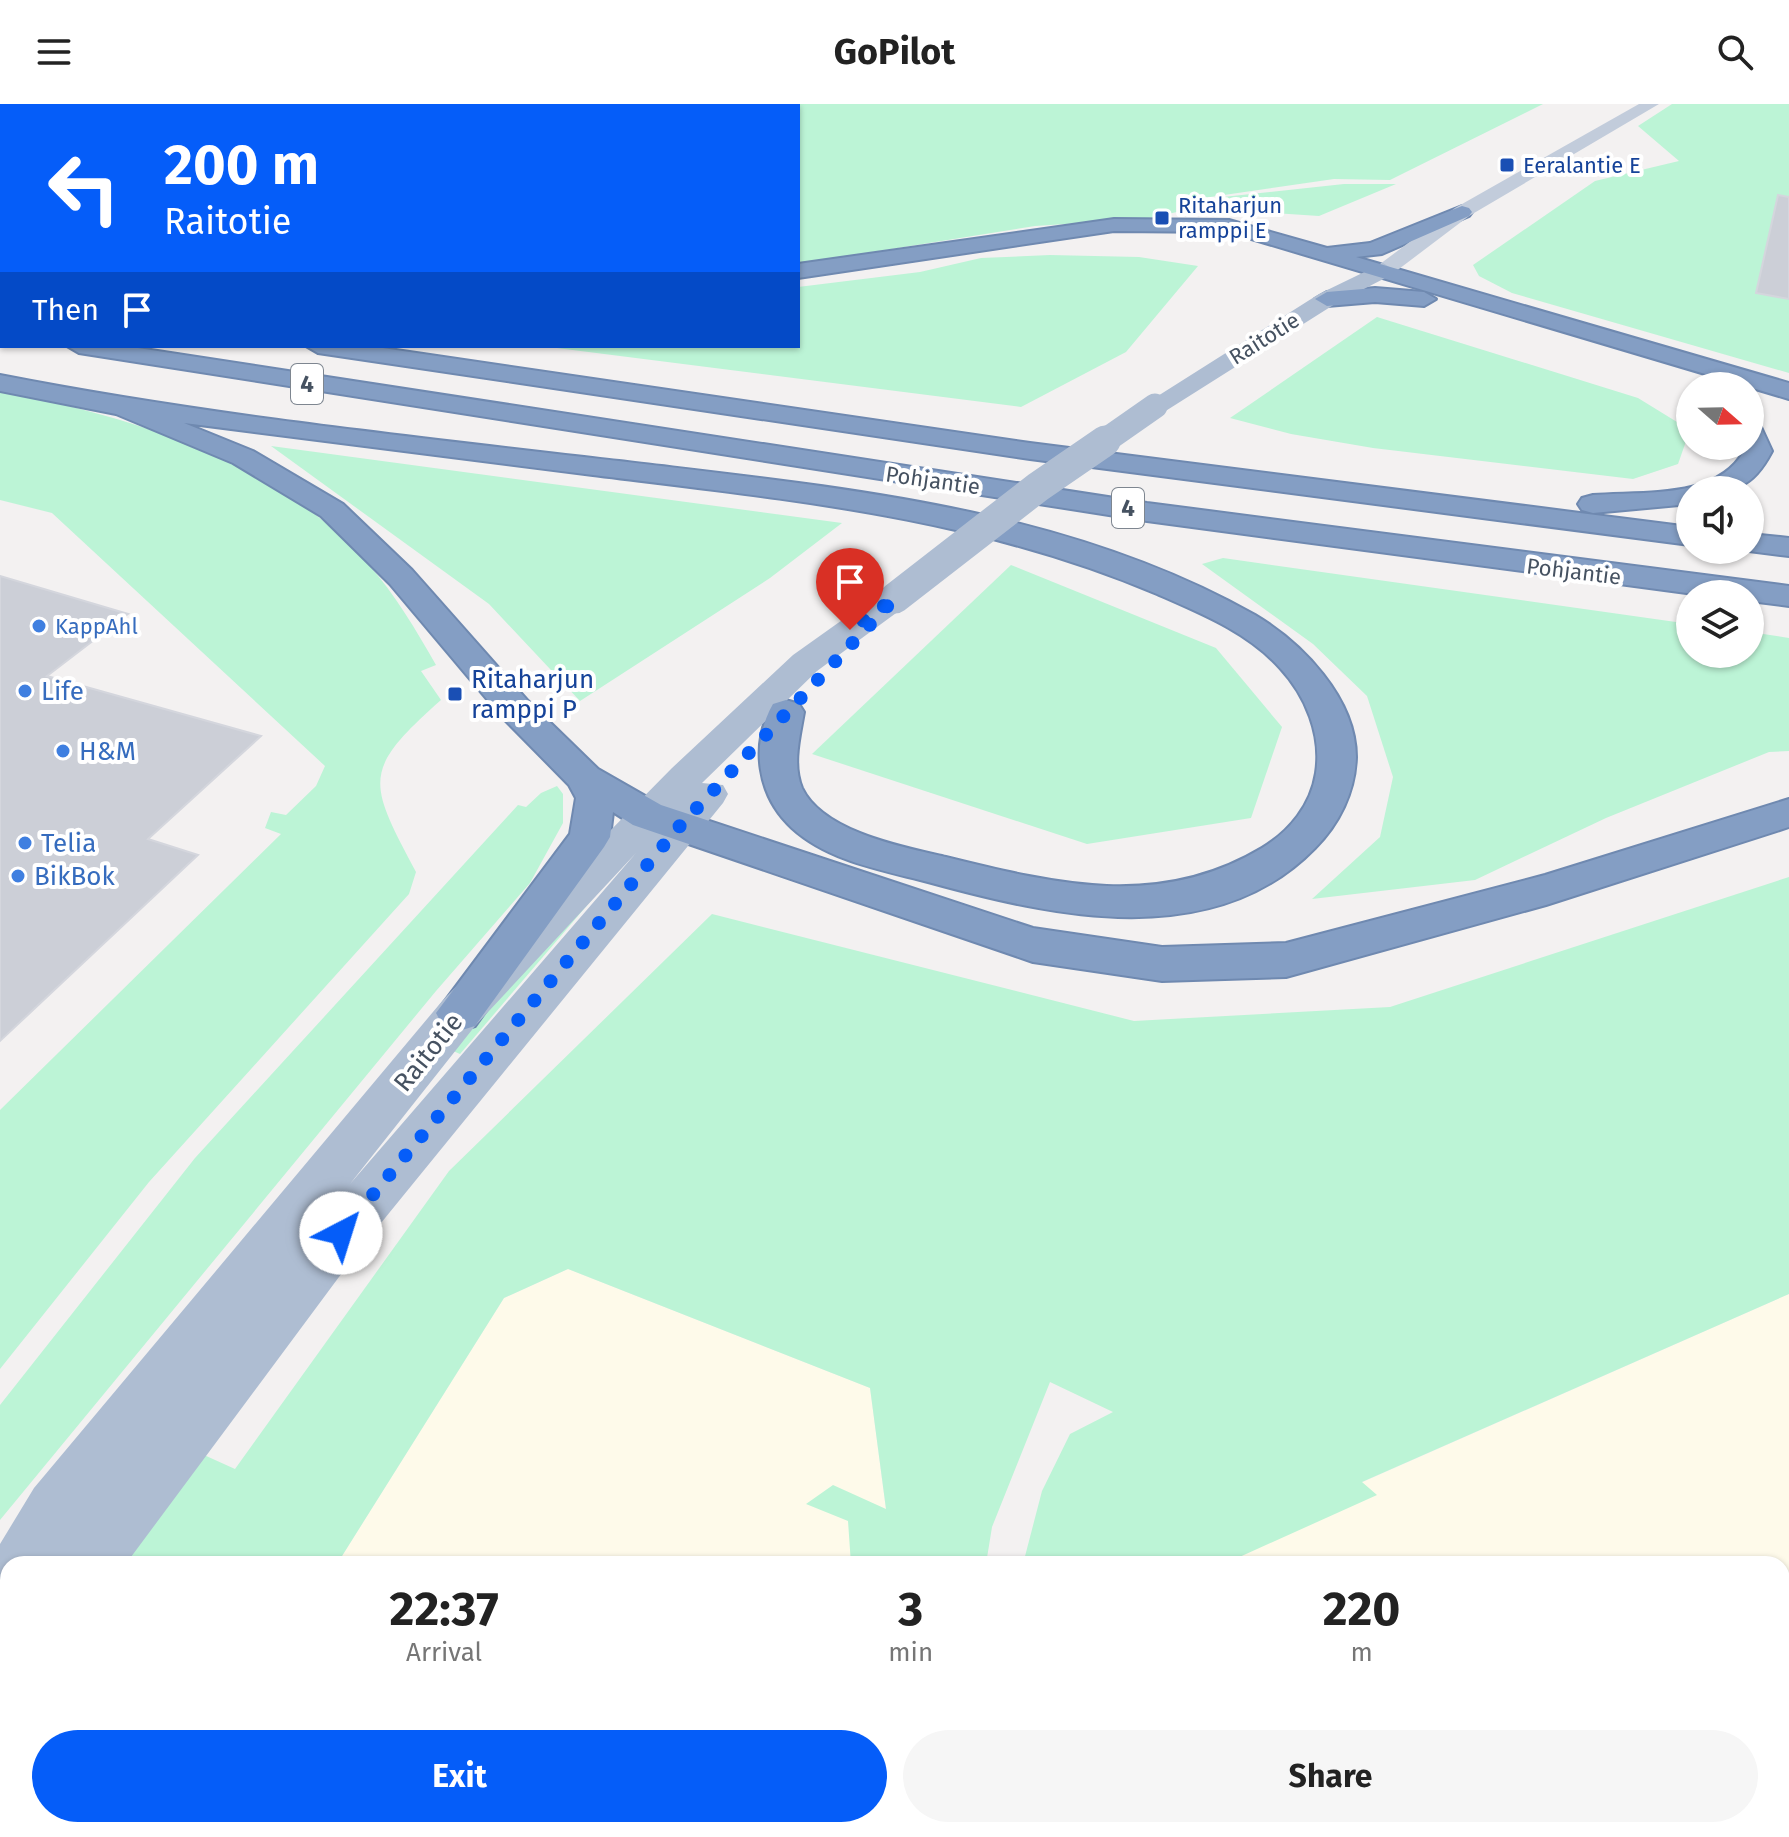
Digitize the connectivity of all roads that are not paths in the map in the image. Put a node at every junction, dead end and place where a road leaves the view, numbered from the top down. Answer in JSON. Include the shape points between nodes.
{"nodes":[{"id":1,"x":1651,"y":104,"type":"edge"},
{"id":2,"x":1462,"y":212,"type":"junction"},
{"id":3,"x":1294,"y":244,"type":"junction"},
{"id":4,"x":1383,"y":270,"type":"junction"},
{"id":5,"x":800,"y":271,"type":"edge"},
{"id":6,"x":1327,"y":299,"type":"junction"},
{"id":7,"x":1492,"y":301,"type":"junction"},
{"id":8,"x":91,"y":348,"type":"edge"},
{"id":9,"x":331,"y":348,"type":"edge"},
{"id":10,"x":1676,"y":375,"type":"edge"},
{"id":11,"x":0,"y":383,"type":"edge"},
{"id":12,"x":1789,"y":391,"type":"edge"},
{"id":13,"x":123,"y":407,"type":"junction"},
{"id":14,"x":1754,"y":460,"type":"edge"},
{"id":15,"x":1742,"y":476,"type":"edge"},
{"id":16,"x":1346,"y":494,"type":"junction"},
{"id":17,"x":1676,"y":496,"type":"edge"},
{"id":18,"x":1676,"y":534,"type":"edge"},
{"id":19,"x":1764,"y":544,"type":"edge"},
{"id":20,"x":1789,"y":547,"type":"edge"},
{"id":21,"x":1789,"y":596,"type":"edge"},
{"id":22,"x":895,"y":598,"type":"junction"},
{"id":23,"x":786,"y":712,"type":"junction"},
{"id":24,"x":585,"y":778,"type":"junction"},
{"id":25,"x":1789,"y":813,"type":"edge"},
{"id":26,"x":662,"y":821,"type":"junction"},
{"id":27,"x":459,"y":1013,"type":"junction"},
{"id":28,"x":28,"y":1556,"type":"edge"},
{"id":29,"x":89,"y":1556,"type":"edge"}],
"edges":[{"from":1,"to":2,"type":"main road","name":"Raitotie"},
{"from":2,"to":3,"type":"highway","via":[[1374,249],[1345,252]]},
{"from":2,"to":4,"type":"main road","name":"Raitotie"},
{"from":2,"to":7,"type":"highway","via":[[1440,259],[1441,273]]},
{"from":3,"to":4,"type":"highway"},
{"from":3,"to":5,"type":"highway","via":[[1229,226],[1127,224]]},
{"from":4,"to":6,"type":"main road","name":"Raitotie"},
{"from":4,"to":7,"type":"highway"},
{"from":6,"to":10,"type":"highway","via":[[1375,295],[1483,308]]},
{"from":6,"to":22,"type":"main road","name":"Raitotie","bridge":true,"via":[[1155,406],[1038,487]]},
{"from":7,"to":12,"type":"highway"},
{"from":8,"to":21,"type":"highway","name":"Pohjantie","number":"4","via":[[807,462],[1523,565]]},
{"from":9,"to":16,"type":"highway","name":"Pohjantie","number":"4","via":[[705,406]]},
{"from":11,"to":13,"type":"highway"},
{"from":13,"to":23,"type":"highway","via":[[814,496],[967,521],[1041,540],[1190,596],[1269,639],[1300,669],[1331,714],[1337,783],[1312,830],[1284,856],[1237,881],[1160,901],[1073,900],[863,849],[819,828],[800,813],[781,783],[778,763]]},
{"from":13,"to":24,"type":"highway","via":[[243,457],[332,510]]},
{"from":14,"to":15,"type":"highway"},
{"from":16,"to":17,"type":"highway","via":[[1596,505]]},
{"from":16,"to":18,"type":"highway","name":"Pohjantie","number":"4"},
{"from":19,"to":20,"type":"highway"},
{"from":22,"to":23,"type":"main road","name":"Raitotie"},
{"from":22,"to":26,"type":"main road","name":"Raitotie","via":[[805,663]]},
{"from":23,"to":26,"type":"main road","name":"Raitotie"},
{"from":24,"to":26,"type":"highway"},
{"from":24,"to":27,"type":"highway","via":[[595,798],[590,837]]},
{"from":25,"to":26,"type":"highway","via":[[1546,890],[1286,960],[1162,964],[1033,945]]},
{"from":26,"to":27,"type":"main road","name":"Raitotie"},
{"from":26,"to":29,"type":"main road","name":"Raitotie"},
{"from":27,"to":28,"type":"main road","name":"Raitotie","via":[[55,1509]]}]}
